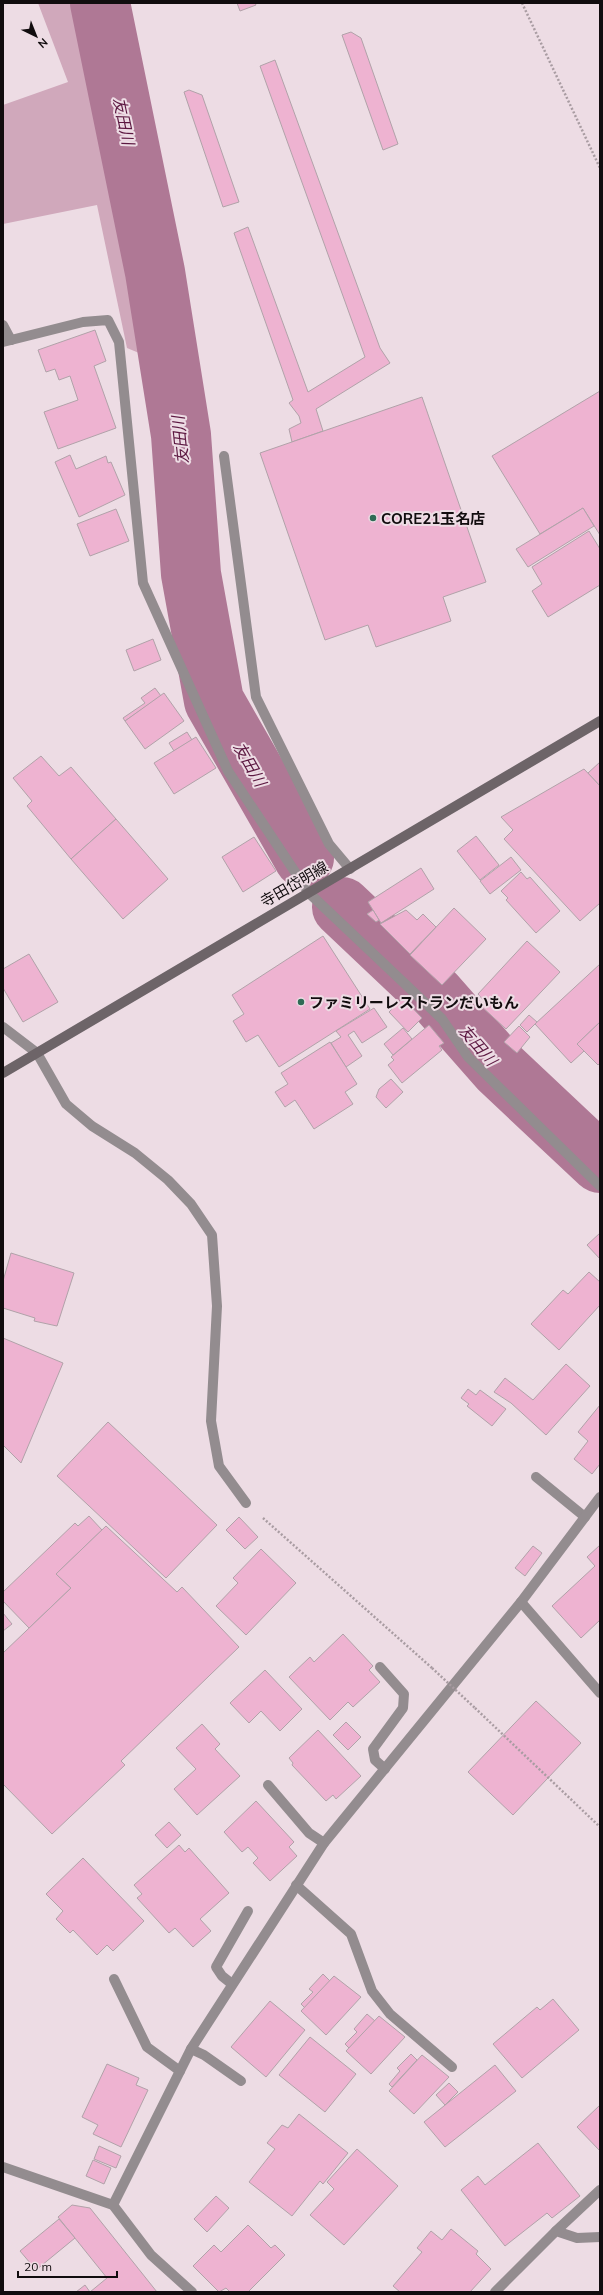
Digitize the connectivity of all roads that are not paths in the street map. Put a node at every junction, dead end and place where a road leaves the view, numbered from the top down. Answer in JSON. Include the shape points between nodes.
{"nodes":[{"id":1,"x":3,"y":325,"type":"edge"},
{"id":2,"x":7,"y":341,"type":"edge"},
{"id":3,"x":224,"y":456,"type":"dead end"},
{"id":4,"x":600,"y":722,"type":"edge"},
{"id":5,"x":350,"y":869,"type":"junction"},
{"id":6,"x":308,"y":893,"type":"junction"},
{"id":7,"x":3,"y":1027,"type":"edge"},
{"id":8,"x":37,"y":1053,"type":"junction"},
{"id":9,"x":3,"y":1073,"type":"edge"},
{"id":10,"x":600,"y":1186,"type":"edge"},
{"id":11,"x":536,"y":1477,"type":"dead end"},
{"id":12,"x":600,"y":1497,"type":"edge"},
{"id":13,"x":246,"y":1503,"type":"road end"},
{"id":14,"x":585,"y":1517,"type":"junction"},
{"id":15,"x":522,"y":1602,"type":"junction"},
{"id":16,"x":380,"y":1667,"type":"dead end"},
{"id":17,"x":600,"y":1694,"type":"edge"},
{"id":18,"x":385,"y":1769,"type":"junction"},
{"id":19,"x":268,"y":1785,"type":"dead end"},
{"id":20,"x":324,"y":1843,"type":"junction"},
{"id":21,"x":296,"y":1885,"type":"junction"},
{"id":22,"x":248,"y":1911,"type":"dead end"},
{"id":23,"x":114,"y":1979,"type":"dead end"},
{"id":24,"x":232,"y":1984,"type":"junction"},
{"id":25,"x":191,"y":2049,"type":"junction"},
{"id":26,"x":452,"y":2066,"type":"dead end"},
{"id":27,"x":180,"y":2071,"type":"junction"},
{"id":28,"x":241,"y":2081,"type":"dead end"},
{"id":29,"x":3,"y":2166,"type":"edge"},
{"id":30,"x":600,"y":2190,"type":"edge"},
{"id":31,"x":113,"y":2205,"type":"junction"},
{"id":32,"x":556,"y":2231,"type":"junction"},
{"id":33,"x":600,"y":2237,"type":"edge"},
{"id":34,"x":192,"y":2292,"type":"edge"},
{"id":35,"x":495,"y":2292,"type":"edge"}],
"edges":[{"from":1,"to":2,"type":"street"},
{"from":2,"to":6,"type":"street","via":[[83,322],[108,320],[119,342],[143,583],[228,771]]},
{"from":3,"to":5,"type":"street","via":[[256,697],[329,844]]},
{"from":4,"to":5,"type":"main road","name":"寺田岱明線"},
{"from":5,"to":6,"type":"main road","name":"寺田岱明線"},
{"from":6,"to":8,"type":"main road","name":"寺田岱明線"},
{"from":6,"to":10,"type":"street","via":[[442,1019],[468,1056]]},
{"from":7,"to":8,"type":"street"},
{"from":8,"to":9,"type":"main road","name":"寺田岱明線"},
{"from":8,"to":13,"type":"street","via":[[66,1104],[92,1126],[135,1153],[168,1180],[191,1204],[212,1235],[217,1306],[211,1421],[219,1466]]},
{"from":11,"to":14,"type":"street"},
{"from":12,"to":14,"type":"street"},
{"from":14,"to":15,"type":"street"},
{"from":15,"to":17,"type":"street"},
{"from":15,"to":18,"type":"street"},
{"from":16,"to":18,"type":"street","via":[[404,1694],[403,1708],[373,1749],[375,1760]]},
{"from":18,"to":20,"type":"street"},
{"from":19,"to":20,"type":"street","via":[[309,1833]]},
{"from":20,"to":21,"type":"street"},
{"from":21,"to":24,"type":"street"},
{"from":21,"to":26,"type":"street","via":[[351,1934],[372,1991],[390,2014]]},
{"from":22,"to":24,"type":"street","via":[[216,1967]]},
{"from":23,"to":27,"type":"street","via":[[147,2047]]},
{"from":24,"to":25,"type":"street"},
{"from":25,"to":27,"type":"street"},
{"from":25,"to":28,"type":"street"},
{"from":27,"to":31,"type":"street"},
{"from":29,"to":31,"type":"street"},
{"from":30,"to":32,"type":"street"},
{"from":31,"to":34,"type":"street","via":[[151,2255]]},
{"from":32,"to":33,"type":"street","via":[[577,2238]]},
{"from":32,"to":35,"type":"street"}]}
